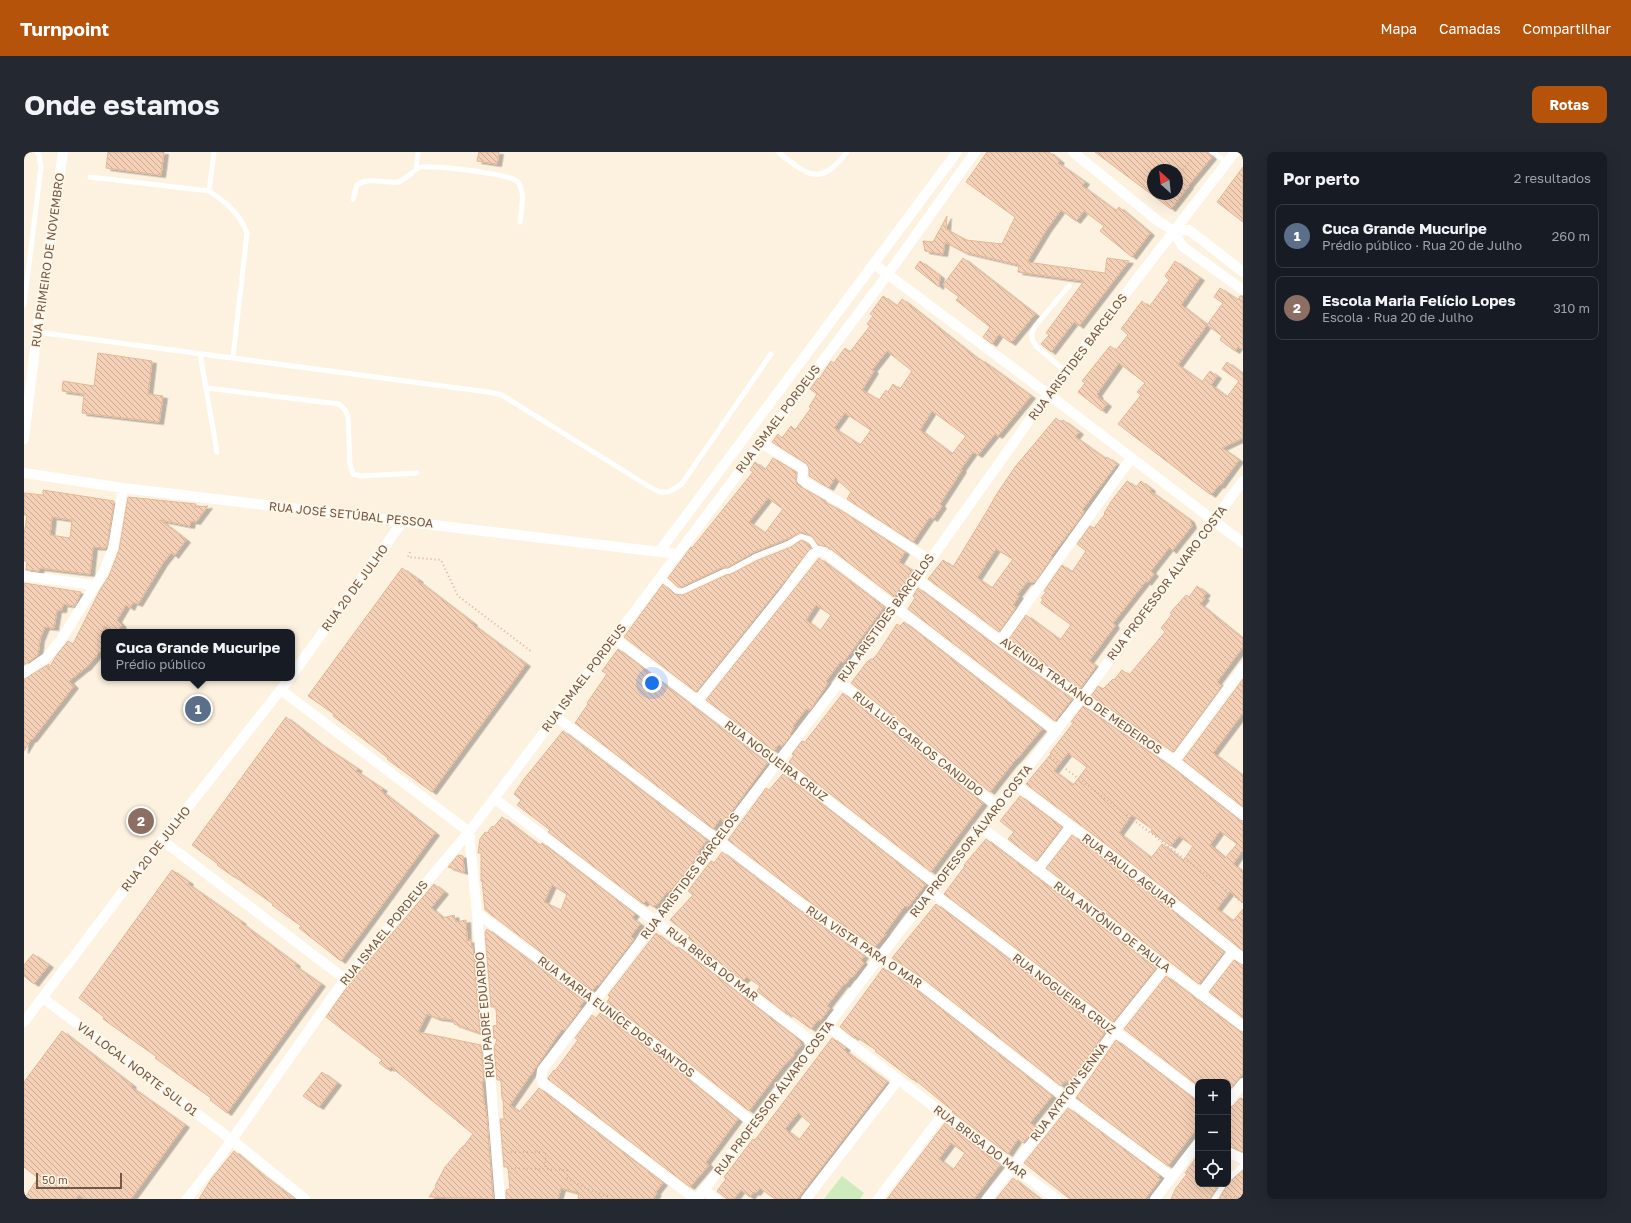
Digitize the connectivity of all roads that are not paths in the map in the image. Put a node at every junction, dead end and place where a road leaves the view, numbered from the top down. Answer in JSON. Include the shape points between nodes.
{"nodes":[{"id":1,"x":37,"y":152,"type":"edge"},
{"id":2,"x":63,"y":152,"type":"edge"},
{"id":3,"x":214,"y":152,"type":"edge"},
{"id":4,"x":418,"y":152,"type":"edge"},
{"id":5,"x":778,"y":152,"type":"edge"},
{"id":6,"x":848,"y":152,"type":"edge"},
{"id":7,"x":957,"y":152,"type":"edge"},
{"id":8,"x":975,"y":152,"type":"edge"},
{"id":9,"x":1073,"y":152,"type":"edge"},
{"id":10,"x":1212,"y":152,"type":"edge"},
{"id":11,"x":1235,"y":152,"type":"edge"},
{"id":12,"x":1227,"y":162,"type":"junction"},
{"id":13,"x":416,"y":169,"type":"junction"},
{"id":14,"x":90,"y":177,"type":"dead end"},
{"id":15,"x":209,"y":191,"type":"junction"},
{"id":16,"x":353,"y":199,"type":"dead end"},
{"id":17,"x":520,"y":222,"type":"dead end"},
{"id":18,"x":1174,"y":231,"type":"junction"},
{"id":19,"x":874,"y":264,"type":"junction"},
{"id":20,"x":1243,"y":272,"type":"edge"},
{"id":21,"x":888,"y":274,"type":"junction"},
{"id":22,"x":1069,"y":286,"type":"dead end"},
{"id":23,"x":1243,"y":290,"type":"edge"},
{"id":24,"x":24,"y":305,"type":"edge"},
{"id":25,"x":37,"y":332,"type":"junction"},
{"id":26,"x":200,"y":354,"type":"junction"},
{"id":27,"x":771,"y":354,"type":"dead end"},
{"id":28,"x":233,"y":357,"type":"junction"},
{"id":29,"x":1066,"y":372,"type":"junction"},
{"id":30,"x":207,"y":388,"type":"junction"},
{"id":31,"x":1048,"y":394,"type":"junction"},
{"id":32,"x":24,"y":439,"type":"edge"},
{"id":33,"x":761,"y":443,"type":"junction"},
{"id":34,"x":217,"y":452,"type":"dead end"},
{"id":35,"x":1131,"y":458,"type":"junction"},
{"id":36,"x":24,"y":473,"type":"edge"},
{"id":37,"x":417,"y":473,"type":"dead end"},
{"id":38,"x":1243,"y":481,"type":"edge"},
{"id":39,"x":124,"y":488,"type":"junction"},
{"id":40,"x":404,"y":521,"type":"junction"},
{"id":41,"x":1214,"y":521,"type":"junction"},
{"id":42,"x":1243,"y":543,"type":"edge"},
{"id":43,"x":818,"y":551,"type":"junction"},
{"id":44,"x":659,"y":552,"type":"junction"},
{"id":45,"x":677,"y":554,"type":"junction"},
{"id":46,"x":929,"y":560,"type":"junction"},
{"id":47,"x":24,"y":576,"type":"edge"},
{"id":48,"x":661,"y":577,"type":"junction"},
{"id":49,"x":917,"y":579,"type":"junction"},
{"id":50,"x":95,"y":585,"type":"junction"},
{"id":51,"x":897,"y":607,"type":"junction"},
{"id":52,"x":614,"y":638,"type":"junction"},
{"id":53,"x":1000,"y":641,"type":"junction"},
{"id":54,"x":1243,"y":668,"type":"edge"},
{"id":55,"x":295,"y":671,"type":"edge"},
{"id":56,"x":24,"y":673,"type":"edge"},
{"id":57,"x":288,"y":681,"type":"edge"},
{"id":58,"x":839,"y":682,"type":"junction"},
{"id":59,"x":281,"y":690,"type":"junction"},
{"id":60,"x":1083,"y":696,"type":"junction"},
{"id":61,"x":697,"y":701,"type":"junction"},
{"id":62,"x":555,"y":716,"type":"junction"},
{"id":63,"x":1056,"y":731,"type":"junction"},
{"id":64,"x":1174,"y":761,"type":"junction"},
{"id":65,"x":778,"y":762,"type":"junction"},
{"id":66,"x":1015,"y":784,"type":"junction"},
{"id":67,"x":494,"y":798,"type":"junction"},
{"id":68,"x":997,"y":806,"type":"junction"},
{"id":69,"x":1243,"y":815,"type":"edge"},
{"id":70,"x":981,"y":827,"type":"junction"},
{"id":71,"x":1070,"y":827,"type":"junction"},
{"id":72,"x":468,"y":832,"type":"junction"},
{"id":73,"x":162,"y":840,"type":"junction"},
{"id":74,"x":717,"y":841,"type":"junction"},
{"id":75,"x":1037,"y":870,"type":"junction"},
{"id":76,"x":934,"y":888,"type":"junction"},
{"id":77,"x":477,"y":913,"type":"junction"},
{"id":78,"x":656,"y":921,"type":"junction"},
{"id":79,"x":1233,"y":951,"type":"junction"},
{"id":80,"x":879,"y":958,"type":"junction"},
{"id":81,"x":1243,"y":959,"type":"edge"},
{"id":82,"x":1165,"y":967,"type":"junction"},
{"id":83,"x":345,"y":979,"type":"junction"},
{"id":84,"x":1200,"y":994,"type":"junction"},
{"id":85,"x":43,"y":998,"type":"junction"},
{"id":86,"x":596,"y":1001,"type":"junction"},
{"id":87,"x":24,"y":1022,"type":"edge"},
{"id":88,"x":1243,"y":1026,"type":"edge"},
{"id":89,"x":829,"y":1027,"type":"junction"},
{"id":90,"x":1114,"y":1031,"type":"junction"},
{"id":91,"x":815,"y":1044,"type":"junction"},
{"id":92,"x":898,"y":1080,"type":"junction"},
{"id":93,"x":1243,"y":1083,"type":"edge"},
{"id":94,"x":1195,"y":1092,"type":"edge"},
{"id":95,"x":1231,"y":1098,"type":"edge"},
{"id":96,"x":1067,"y":1100,"type":"junction"},
{"id":97,"x":943,"y":1114,"type":"junction"},
{"id":98,"x":754,"y":1124,"type":"junction"},
{"id":99,"x":232,"y":1140,"type":"junction"},
{"id":100,"x":1195,"y":1147,"type":"edge"},
{"id":101,"x":1231,"y":1153,"type":"edge"},
{"id":102,"x":1243,"y":1159,"type":"edge"},
{"id":103,"x":1243,"y":1165,"type":"edge"},
{"id":104,"x":1013,"y":1166,"type":"junction"},
{"id":105,"x":1231,"y":1176,"type":"edge"},
{"id":106,"x":1172,"y":1177,"type":"junction"},
{"id":107,"x":1222,"y":1187,"type":"edge"},
{"id":108,"x":704,"y":1190,"type":"junction"},
{"id":109,"x":1215,"y":1197,"type":"edge"},
{"id":110,"x":187,"y":1199,"type":"edge"},
{"id":111,"x":305,"y":1199,"type":"edge"},
{"id":112,"x":500,"y":1199,"type":"edge"},
{"id":113,"x":696,"y":1199,"type":"edge"},
{"id":114,"x":716,"y":1199,"type":"edge"},
{"id":115,"x":806,"y":1199,"type":"edge"},
{"id":116,"x":878,"y":1199,"type":"edge"},
{"id":117,"x":987,"y":1199,"type":"edge"},
{"id":118,"x":1056,"y":1199,"type":"edge"},
{"id":119,"x":1155,"y":1199,"type":"edge"}],
"edges":[{"from":1,"to":24,"type":"lane","via":[[41,167]]},
{"from":2,"to":25,"type":"street","name":"RUA PRIMEIRO DE NOVEMBRO"},
{"from":3,"to":15,"type":"lane"},
{"from":4,"to":13,"type":"lane"},
{"from":5,"to":6,"type":"lane","via":[[808,174],[817,175],[832,169]]},
{"from":7,"to":19,"type":"street","name":"RUA ISMAEL PORDEUS"},
{"from":8,"to":21,"type":"street","name":"RUA ISMAEL PORDEUS"},
{"from":9,"to":18,"type":"street"},
{"from":10,"to":12,"type":"lane"},
{"from":11,"to":12,"type":"street","name":"RUA ARISTIDES BARCELOS"},
{"from":12,"to":18,"type":"street","name":"RUA ARISTIDES BARCELOS"},
{"from":13,"to":16,"type":"lane","via":[[400,182],[363,181],[357,185]]},
{"from":13,"to":17,"type":"lane","via":[[427,166],[510,177],[518,181],[522,192]]},
{"from":14,"to":15,"type":"lane"},
{"from":15,"to":28,"type":"lane","via":[[237,214],[247,234]]},
{"from":18,"to":20,"type":"street","via":[[1189,230]]},
{"from":18,"to":23,"type":"street","via":[[1182,246]]},
{"from":18,"to":29,"type":"street","name":"RUA ARISTIDES BARCELOS"},
{"from":19,"to":21,"type":"street"},
{"from":19,"to":44,"type":"street","name":"RUA ISMAEL PORDEUS"},
{"from":21,"to":31,"type":"street"},
{"from":21,"to":33,"type":"street","name":"RUA ISMAEL PORDEUS"},
{"from":22,"to":29,"type":"lane","via":[[1032,333],[1032,340],[1036,346]]},
{"from":25,"to":26,"type":"lane"},
{"from":25,"to":32,"type":"street","name":"RUA PRIMEIRO DE NOVEMBRO"},
{"from":26,"to":28,"type":"lane"},
{"from":26,"to":30,"type":"lane"},
{"from":27,"to":28,"type":"lane","via":[[681,485],[668,492],[653,489],[502,395]]},
{"from":29,"to":31,"type":"street","name":"RUA ARISTIDES BARCELOS"},
{"from":30,"to":34,"type":"lane"},
{"from":30,"to":37,"type":"lane","via":[[339,404],[348,417],[350,464],[353,474],[361,476]]},
{"from":31,"to":35,"type":"street"},
{"from":31,"to":46,"type":"street","name":"RUA ARISTIDES BARCELOS"},
{"from":33,"to":45,"type":"street","name":"RUA ISMAEL PORDEUS"},
{"from":33,"to":46,"type":"street","via":[[803,469],[802,480]]},
{"from":35,"to":41,"type":"street"},
{"from":35,"to":53,"type":"street"},
{"from":36,"to":39,"type":"street","name":"RUA JOSÉ SETÚBAL PESSOA"},
{"from":38,"to":41,"type":"street","name":"RUA PROFESSOR ÁLVARO COSTA"},
{"from":39,"to":40,"type":"street","name":"RUA JOSÉ SETÚBAL PESSOA"},
{"from":39,"to":50,"type":"street","via":[[110,558]]},
{"from":40,"to":44,"type":"street","name":"RUA JOSÉ SETÚBAL PESSOA"},
{"from":40,"to":55,"type":"street","name":"RUA 20 DE JULHO"},
{"from":41,"to":42,"type":"street"},
{"from":41,"to":60,"type":"street","name":"RUA PROFESSOR ÁLVARO COSTA"},
{"from":43,"to":48,"type":"lane","via":[[809,539],[801,536],[682,591],[676,591]]},
{"from":43,"to":51,"type":"street","via":[[824,552]]},
{"from":43,"to":61,"type":"street","via":[[813,554]]},
{"from":44,"to":45,"type":"street","name":"RUA JOSÉ SETÚBAL PESSOA"},
{"from":45,"to":48,"type":"street","name":"RUA ISMAEL PORDEUS"},
{"from":46,"to":49,"type":"street","name":"RUA ARISTIDES BARCELOS"},
{"from":47,"to":50,"type":"street"},
{"from":48,"to":52,"type":"street","name":"RUA ISMAEL PORDEUS"},
{"from":49,"to":51,"type":"street","name":"RUA ARISTIDES BARCELOS"},
{"from":49,"to":53,"type":"street","name":"AVENIDA TRAJANO DE MEDEIROS"},
{"from":50,"to":56,"type":"street","via":[[60,641],[46,658]]},
{"from":51,"to":58,"type":"street","name":"RUA ARISTIDES BARCELOS"},
{"from":51,"to":63,"type":"street"},
{"from":52,"to":61,"type":"street","name":"RUA NOGUEIRA CRUZ"},
{"from":52,"to":62,"type":"street","name":"RUA ISMAEL PORDEUS"},
{"from":53,"to":60,"type":"street","name":"AVENIDA TRAJANO DE MEDEIROS"},
{"from":54,"to":64,"type":"street"},
{"from":57,"to":59,"type":"street","name":"RUA 20 DE JULHO"},
{"from":58,"to":65,"type":"street","name":"RUA ARISTIDES BARCELOS"},
{"from":58,"to":68,"type":"street","name":"RUA LUÍS CARLOS CANDIDO"},
{"from":59,"to":72,"type":"street"},
{"from":59,"to":73,"type":"street","name":"RUA 20 DE JULHO"},
{"from":60,"to":63,"type":"street","name":"RUA PROFESSOR ÁLVARO COSTA"},
{"from":60,"to":64,"type":"street","name":"AVENIDA TRAJANO DE MEDEIROS"},
{"from":61,"to":65,"type":"street","name":"RUA NOGUEIRA CRUZ"},
{"from":62,"to":67,"type":"street","name":"RUA ISMAEL PORDEUS"},
{"from":62,"to":74,"type":"street","name":"RUA VISTA PARA O MAR"},
{"from":63,"to":66,"type":"street","name":"RUA PROFESSOR ÁLVARO COSTA"},
{"from":64,"to":69,"type":"street","name":"AVENIDA TRAJANO DE MEDEIROS"},
{"from":65,"to":74,"type":"street","name":"RUA ARISTIDES BARCELOS"},
{"from":65,"to":76,"type":"street","name":"RUA NOGUEIRA CRUZ"},
{"from":66,"to":68,"type":"street","name":"RUA PROFESSOR ÁLVARO COSTA"},
{"from":66,"to":71,"type":"street","name":"RUA PAULO AGUIAR"},
{"from":67,"to":72,"type":"street","name":"RUA ISMAEL PORDEUS"},
{"from":67,"to":78,"type":"street","name":"RUA BRISA DO MAR"},
{"from":68,"to":70,"type":"street","name":"RUA PROFESSOR ÁLVARO COSTA"},
{"from":70,"to":75,"type":"street","name":"RUA ANTÔNIO DE PAULA"},
{"from":70,"to":76,"type":"street","name":"RUA PROFESSOR ÁLVARO COSTA"},
{"from":71,"to":75,"type":"street"},
{"from":71,"to":79,"type":"street","name":"RUA PAULO AGUIAR","via":[[1168,899]]},
{"from":72,"to":77,"type":"street","name":"RUA PADRE EDUARDO"},
{"from":72,"to":83,"type":"street","name":"RUA ISMAEL PORDEUS"},
{"from":73,"to":83,"type":"street"},
{"from":73,"to":85,"type":"street","name":"RUA 20 DE JULHO"},
{"from":74,"to":78,"type":"street","name":"RUA ARISTIDES BARCELOS"},
{"from":74,"to":80,"type":"street","name":"RUA VISTA PARA O MAR"},
{"from":75,"to":82,"type":"street","name":"RUA ANTÔNIO DE PAULA"},
{"from":76,"to":80,"type":"street","name":"RUA PROFESSOR ÁLVARO COSTA"},
{"from":76,"to":90,"type":"street","name":"RUA NOGUEIRA CRUZ"},
{"from":77,"to":86,"type":"street","name":"RUA MARIA EUNÍCE DOS SANTOS"},
{"from":77,"to":112,"type":"street","name":"RUA PADRE EDUARDO"},
{"from":78,"to":86,"type":"street","name":"RUA ARISTIDES BARCELOS"},
{"from":78,"to":91,"type":"street","name":"RUA BRISA DO MAR"},
{"from":79,"to":81,"type":"street","name":"RUA PAULO AGUIAR"},
{"from":79,"to":84,"type":"street"},
{"from":80,"to":89,"type":"street","name":"RUA PROFESSOR ÁLVARO COSTA"},
{"from":80,"to":96,"type":"street","name":"RUA VISTA PARA O MAR","via":[[918,982]]},
{"from":82,"to":84,"type":"street","name":"RUA ANTÔNIO DE PAULA"},
{"from":82,"to":90,"type":"street","name":"RUA AYRTON SENNA"},
{"from":83,"to":99,"type":"street","name":"RUA ISMAEL PORDEUS"},
{"from":84,"to":88,"type":"street","name":"RUA ANTÔNIO DE PAULA"},
{"from":85,"to":87,"type":"street","name":"RUA 20 DE JULHO"},
{"from":85,"to":99,"type":"street","name":"VIA LOCAL NORTE SUL 01"},
{"from":86,"to":98,"type":"street","name":"RUA MARIA EUNÍCE DOS SANTOS"},
{"from":86,"to":113,"type":"street","name":"RUA ARISTIDES BARCELOS","via":[[542,1070],[543,1083]]},
{"from":89,"to":91,"type":"street","name":"RUA PROFESSOR ÁLVARO COSTA"},
{"from":89,"to":92,"type":"street","name":"RUA BRISA DO MAR"},
{"from":90,"to":94,"type":"street","name":"RUA NOGUEIRA CRUZ"},
{"from":90,"to":96,"type":"street","name":"RUA AYRTON SENNA"},
{"from":91,"to":98,"type":"street","name":"RUA PROFESSOR ÁLVARO COSTA"},
{"from":92,"to":97,"type":"street","name":"RUA BRISA DO MAR"},
{"from":92,"to":115,"type":"street"},
{"from":93,"to":95,"type":"street"},
{"from":96,"to":104,"type":"street","name":"RUA AYRTON SENNA"},
{"from":96,"to":106,"type":"street","name":"RUA VISTA PARA O MAR"},
{"from":97,"to":104,"type":"street","name":"RUA BRISA DO MAR"},
{"from":97,"to":116,"type":"street"},
{"from":98,"to":108,"type":"street","name":"RUA PROFESSOR ÁLVARO COSTA"},
{"from":99,"to":110,"type":"street","name":"RUA ISMAEL PORDEUS"},
{"from":99,"to":111,"type":"street","name":"VIA LOCAL NORTE SUL 01"},
{"from":100,"to":106,"type":"street"},
{"from":101,"to":102,"type":"street"},
{"from":103,"to":105,"type":"lane"},
{"from":104,"to":117,"type":"street","name":"RUA AYRTON SENNA"},
{"from":104,"to":118,"type":"street","name":"RUA BRISA DO MAR"},
{"from":106,"to":119,"type":"street"},
{"from":107,"to":109,"type":"lane"},
{"from":108,"to":113,"type":"street","name":"RUA PROFESSOR ÁLVARO COSTA"},
{"from":108,"to":114,"type":"street"}]}
